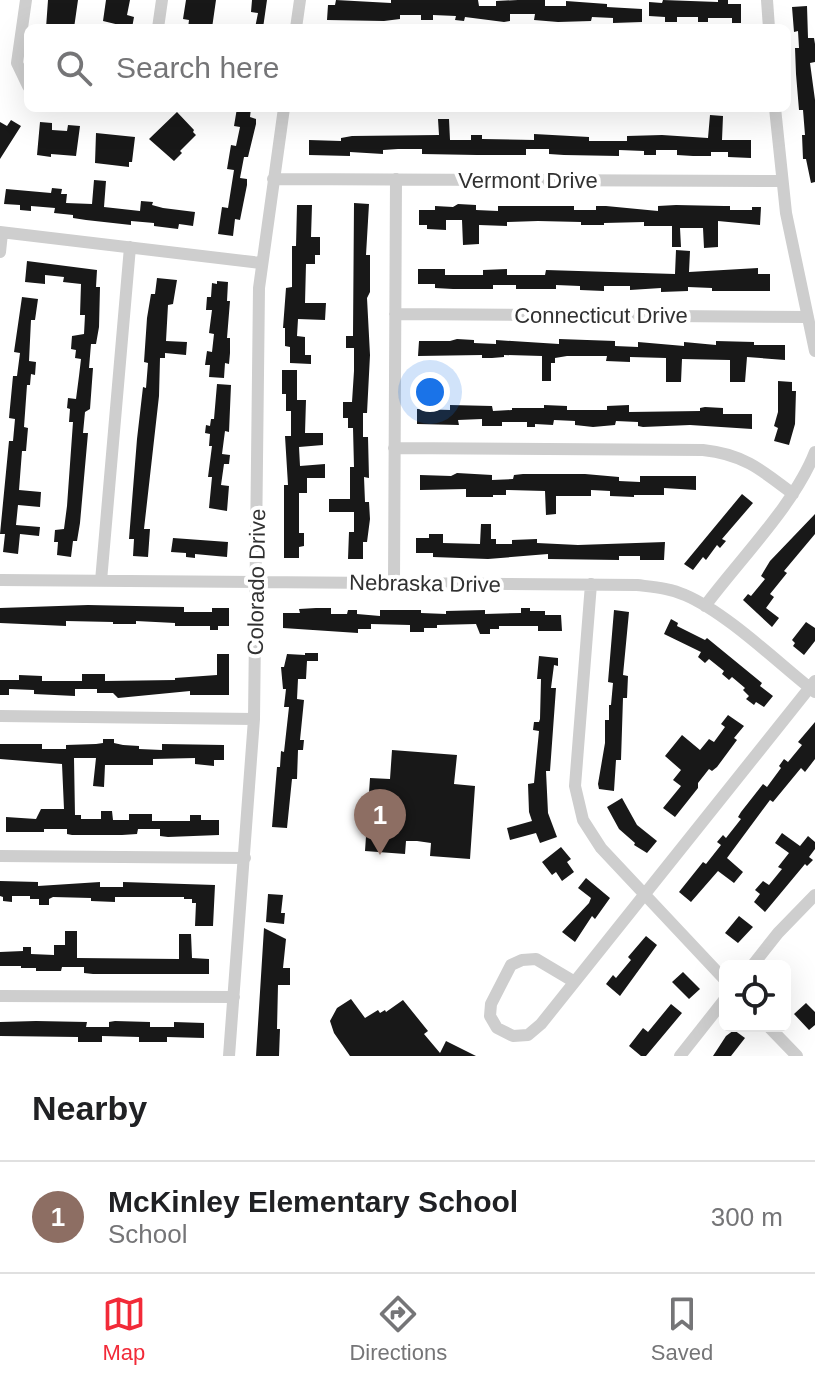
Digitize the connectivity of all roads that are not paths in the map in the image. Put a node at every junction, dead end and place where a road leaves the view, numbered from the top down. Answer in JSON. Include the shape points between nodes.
{"nodes":[{"id":1,"x":26,"y":0,"type":"edge"},
{"id":2,"x":162,"y":0,"type":"edge"},
{"id":3,"x":300,"y":0,"type":"edge"},
{"id":4,"x":767,"y":0,"type":"edge"},
{"id":5,"x":159,"y":24,"type":"edge"},
{"id":6,"x":297,"y":24,"type":"edge"},
{"id":7,"x":769,"y":24,"type":"edge"},
{"id":8,"x":24,"y":78,"type":"edge"},
{"id":9,"x":283,"y":112,"type":"edge"},
{"id":10,"x":775,"y":112,"type":"edge"},
{"id":11,"x":273,"y":179,"type":"junction"},
{"id":12,"x":396,"y":179,"type":"junction"},
{"id":13,"x":782,"y":181,"type":"junction"},
{"id":14,"x":1,"y":232,"type":"edge"},
{"id":15,"x":130,"y":247,"type":"junction"},
{"id":16,"x":0,"y":252,"type":"edge"},
{"id":17,"x":261,"y":263,"type":"junction"},
{"id":18,"x":395,"y":314,"type":"junction"},
{"id":19,"x":808,"y":317,"type":"junction"},
{"id":20,"x":815,"y":351,"type":"edge"},
{"id":21,"x":394,"y":448,"type":"junction"},
{"id":22,"x":815,"y":452,"type":"edge"},
{"id":23,"x":793,"y":494,"type":"junction"},
{"id":24,"x":0,"y":580,"type":"edge"},
{"id":25,"x":101,"y":581,"type":"junction"},
{"id":26,"x":257,"y":581,"type":"junction"},
{"id":27,"x":394,"y":582,"type":"junction"},
{"id":28,"x":591,"y":584,"type":"junction"},
{"id":29,"x":705,"y":606,"type":"junction"},
{"id":30,"x":813,"y":687,"type":"edge"},
{"id":31,"x":0,"y":716,"type":"edge"},
{"id":32,"x":254,"y":719,"type":"junction"},
{"id":33,"x":0,"y":856,"type":"edge"},
{"id":34,"x":245,"y":858,"type":"junction"},
{"id":35,"x":645,"y":894,"type":"junction"},
{"id":36,"x":815,"y":895,"type":"edge"},
{"id":37,"x":757,"y":960,"type":"edge"},
{"id":38,"x":719,"y":974,"type":"edge"},
{"id":39,"x":573,"y":981,"type":"junction"},
{"id":40,"x":0,"y":996,"type":"edge"},
{"id":41,"x":234,"y":997,"type":"junction"},
{"id":42,"x":719,"y":1007,"type":"edge"},
{"id":43,"x":774,"y":1032,"type":"edge"},
{"id":44,"x":229,"y":1056,"type":"edge"},
{"id":45,"x":680,"y":1056,"type":"edge"},
{"id":46,"x":797,"y":1056,"type":"edge"}],
"edges":[{"from":1,"to":8,"type":"street","via":[[17,63]]},
{"from":2,"to":5,"type":"street"},
{"from":3,"to":6,"type":"street"},
{"from":4,"to":7,"type":"street"},
{"from":9,"to":11,"type":"street","name":"Colorado Drive"},
{"from":10,"to":13,"type":"street"},
{"from":11,"to":12,"type":"street","name":"Vermont Drive"},
{"from":11,"to":17,"type":"street","name":"Colorado Drive"},
{"from":12,"to":13,"type":"street","name":"Vermont Drive"},
{"from":12,"to":18,"type":"street"},
{"from":13,"to":19,"type":"street"},
{"from":14,"to":15,"type":"street"},
{"from":14,"to":16,"type":"street"},
{"from":15,"to":17,"type":"street"},
{"from":15,"to":25,"type":"street"},
{"from":17,"to":26,"type":"street","name":"Colorado Drive"},
{"from":18,"to":19,"type":"street","name":"Connecticut Drive"},
{"from":18,"to":21,"type":"street"},
{"from":19,"to":20,"type":"street"},
{"from":21,"to":23,"type":"street","via":[[725,452],[745,459]]},
{"from":21,"to":27,"type":"street"},
{"from":22,"to":23,"type":"street"},
{"from":23,"to":29,"type":"street"},
{"from":24,"to":25,"type":"street","name":"Nebraska Drive"},
{"from":25,"to":26,"type":"street","name":"Nebraska Drive"},
{"from":26,"to":27,"type":"street","name":"Nebraska Drive"},
{"from":26,"to":32,"type":"street","name":"Colorado Drive"},
{"from":27,"to":28,"type":"street","name":"Nebraska Drive"},
{"from":28,"to":29,"type":"street","name":"Nebraska Drive","via":[[661,588]]},
{"from":28,"to":35,"type":"street","via":[[577,801],[594,839]]},
{"from":29,"to":30,"type":"street","name":"Nebraska Drive"},
{"from":30,"to":35,"type":"street"},
{"from":31,"to":32,"type":"street"},
{"from":32,"to":34,"type":"street","name":"Colorado Drive"},
{"from":33,"to":34,"type":"street"},
{"from":34,"to":41,"type":"street","name":"Colorado Drive"},
{"from":35,"to":38,"type":"street"},
{"from":35,"to":39,"type":"street"},
{"from":36,"to":37,"type":"street"},
{"from":39,"to":39,"type":"street","via":[[536,959],[522,960],[511,965],[490,1016],[497,1028],[513,1036],[528,1035]]},
{"from":40,"to":41,"type":"street"},
{"from":41,"to":44,"type":"street","name":"Colorado Drive"},
{"from":42,"to":45,"type":"street"},
{"from":43,"to":46,"type":"street"}]}
